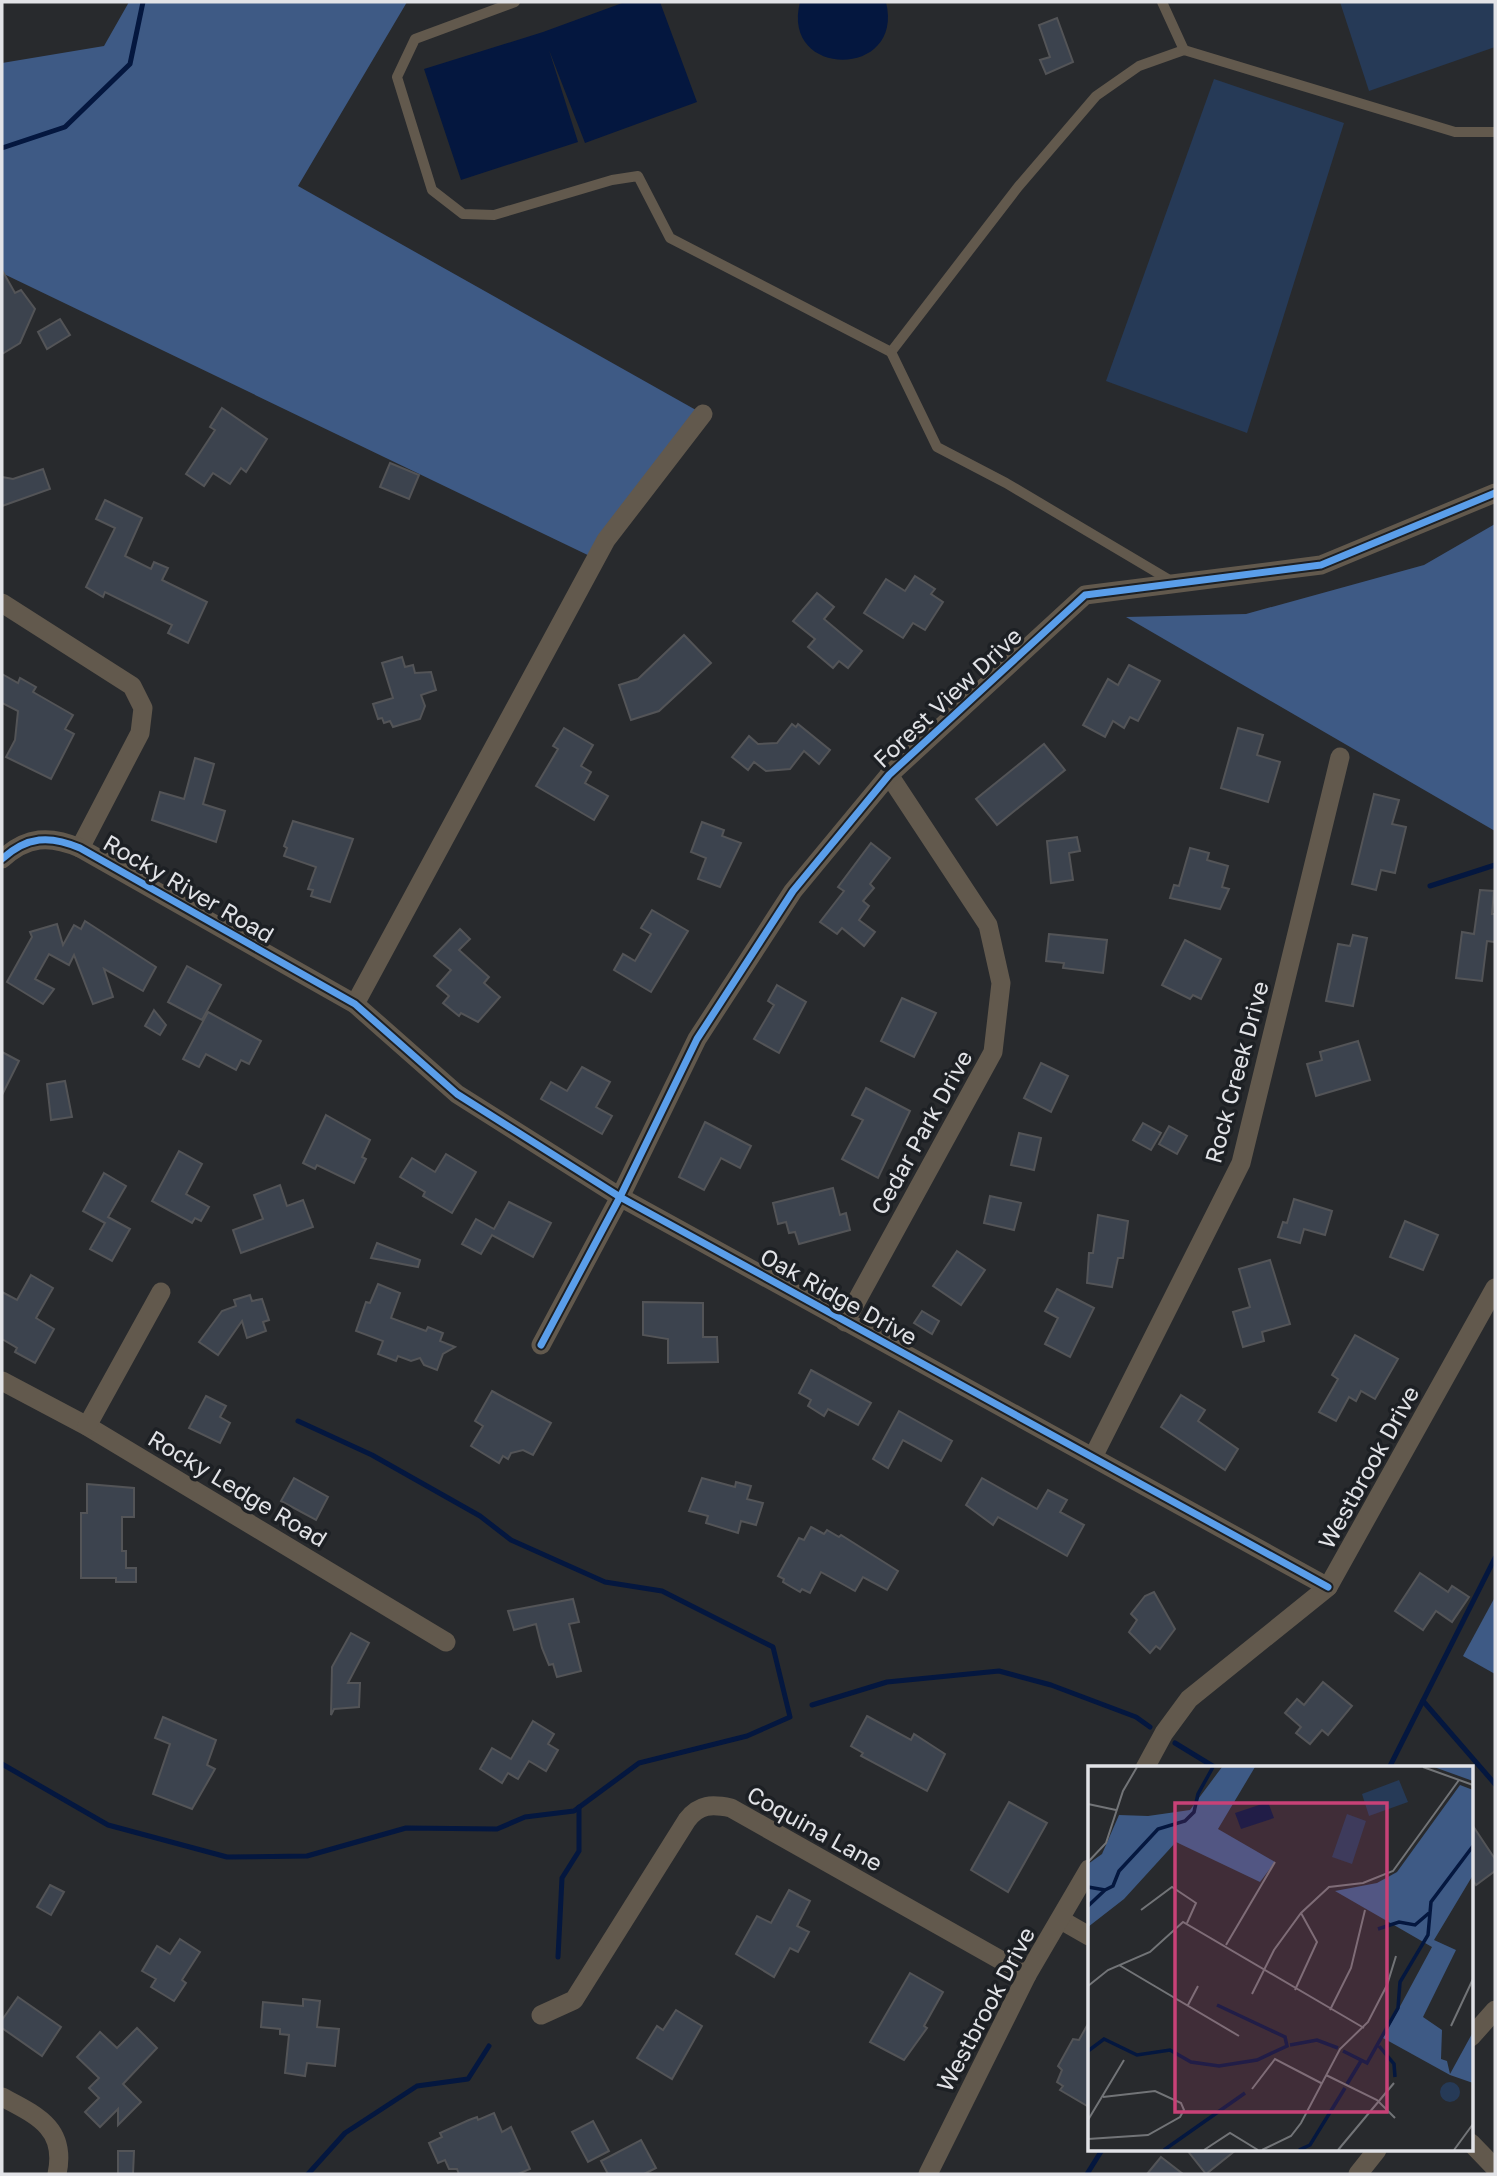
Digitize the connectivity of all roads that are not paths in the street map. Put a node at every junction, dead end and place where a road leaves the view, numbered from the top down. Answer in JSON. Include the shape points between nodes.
{"nodes":[{"id":1,"x":515,"y":2,"type":"edge"},
{"id":2,"x":1163,"y":2,"type":"edge"},
{"id":3,"x":1184,"y":50,"type":"junction"},
{"id":4,"x":1495,"y":132,"type":"edge"},
{"id":5,"x":891,"y":352,"type":"junction"},
{"id":6,"x":703,"y":414,"type":"dead end"},
{"id":7,"x":1495,"y":493,"type":"edge"},
{"id":8,"x":1175,"y":583,"type":"junction"},
{"id":9,"x":2,"y":603,"type":"edge"},
{"id":10,"x":1339,"y":757,"type":"dead end"},
{"id":11,"x":889,"y":775,"type":"junction"},
{"id":12,"x":80,"y":848,"type":"junction"},
{"id":13,"x":2,"y":859,"type":"edge"},
{"id":14,"x":355,"y":1004,"type":"junction"},
{"id":15,"x":620,"y":1197,"type":"junction"},
{"id":16,"x":1495,"y":1288,"type":"edge"},
{"id":17,"x":161,"y":1292,"type":"dead end"},
{"id":18,"x":845,"y":1322,"type":"junction"},
{"id":19,"x":541,"y":1345,"type":"dead end"},
{"id":20,"x":2,"y":1381,"type":"edge"},
{"id":21,"x":87,"y":1426,"type":"junction"},
{"id":22,"x":1093,"y":1457,"type":"junction"},
{"id":23,"x":1328,"y":1587,"type":"junction"},
{"id":24,"x":446,"y":1642,"type":"dead end"},
{"id":25,"x":1145,"y":1766,"type":"edge"},
{"id":26,"x":1088,"y":1871,"type":"edge"},
{"id":27,"x":1061,"y":1920,"type":"junction"},
{"id":28,"x":1088,"y":1935,"type":"edge"},
{"id":29,"x":1027,"y":1975,"type":"junction"},
{"id":30,"x":1495,"y":2010,"type":"edge"},
{"id":31,"x":541,"y":2015,"type":"dead end"},
{"id":32,"x":1472,"y":2036,"type":"edge"},
{"id":33,"x":2,"y":2097,"type":"edge"},
{"id":34,"x":1472,"y":2144,"type":"edge"},
{"id":35,"x":1375,"y":2152,"type":"edge"},
{"id":36,"x":1495,"y":2168,"type":"edge"},
{"id":37,"x":57,"y":2174,"type":"edge"},
{"id":38,"x":928,"y":2174,"type":"edge"},
{"id":39,"x":1358,"y":2174,"type":"edge"}],
"edges":[{"from":1,"to":5,"type":"lane","via":[[415,38],[397,77],[432,190],[463,214],[494,215],[638,176],[670,237]]},
{"from":2,"to":3,"type":"lane"},
{"from":3,"to":4,"type":"lane","via":[[1455,132]]},
{"from":3,"to":5,"type":"lane","via":[[1139,66],[1097,96],[1018,187]]},
{"from":5,"to":8,"type":"lane","via":[[937,447]]},
{"from":6,"to":14,"type":"street","via":[[606,540]]},
{"from":7,"to":8,"type":"street","name":"Forest View Drive","via":[[1321,565]]},
{"from":8,"to":11,"type":"street","name":"Forest View Drive","via":[[1085,595]]},
{"from":9,"to":12,"type":"street","via":[[132,686],[144,708],[139,733]]},
{"from":10,"to":22,"type":"street","name":"Rock Creek Drive","via":[[1241,1163]]},
{"from":11,"to":15,"type":"street","name":"Forest View Drive","via":[[793,891],[697,1039]]},
{"from":11,"to":18,"type":"street","name":"Cedar Park Drive","via":[[988,925],[1001,983],[993,1052]]},
{"from":12,"to":13,"type":"street","name":"Rocky River Road","via":[[58,838],[36,839],[18,845]]},
{"from":12,"to":14,"type":"street","name":"Rocky River Road"},
{"from":14,"to":15,"type":"street","name":"Oak Ridge Drive","via":[[457,1094]]},
{"from":15,"to":18,"type":"street","name":"Oak Ridge Drive"},
{"from":15,"to":19,"type":"street","name":"Forest View Drive"},
{"from":16,"to":23,"type":"street","name":"Westbrook Drive"},
{"from":17,"to":21,"type":"street"},
{"from":18,"to":22,"type":"street","name":"Oak Ridge Drive"},
{"from":20,"to":21,"type":"street","name":"Rocky Ledge Road"},
{"from":21,"to":24,"type":"street","name":"Rocky Ledge Road"},
{"from":22,"to":23,"type":"street","name":"Oak Ridge Drive"},
{"from":23,"to":25,"type":"street","name":"Westbrook Drive","via":[[1189,1699]]},
{"from":26,"to":27,"type":"street","name":"Westbrook Drive"},
{"from":27,"to":28,"type":"street"},
{"from":27,"to":29,"type":"street","name":"Westbrook Drive"},
{"from":29,"to":31,"type":"street","name":"Coquina Lane","via":[[731,1808],[705,1805],[693,1812],[574,2000]]},
{"from":29,"to":38,"type":"street","name":"Westbrook Drive"},
{"from":30,"to":32,"type":"street"},
{"from":33,"to":37,"type":"street","via":[[52,2129]]},
{"from":34,"to":36,"type":"street"},
{"from":35,"to":39,"type":"street"}]}
